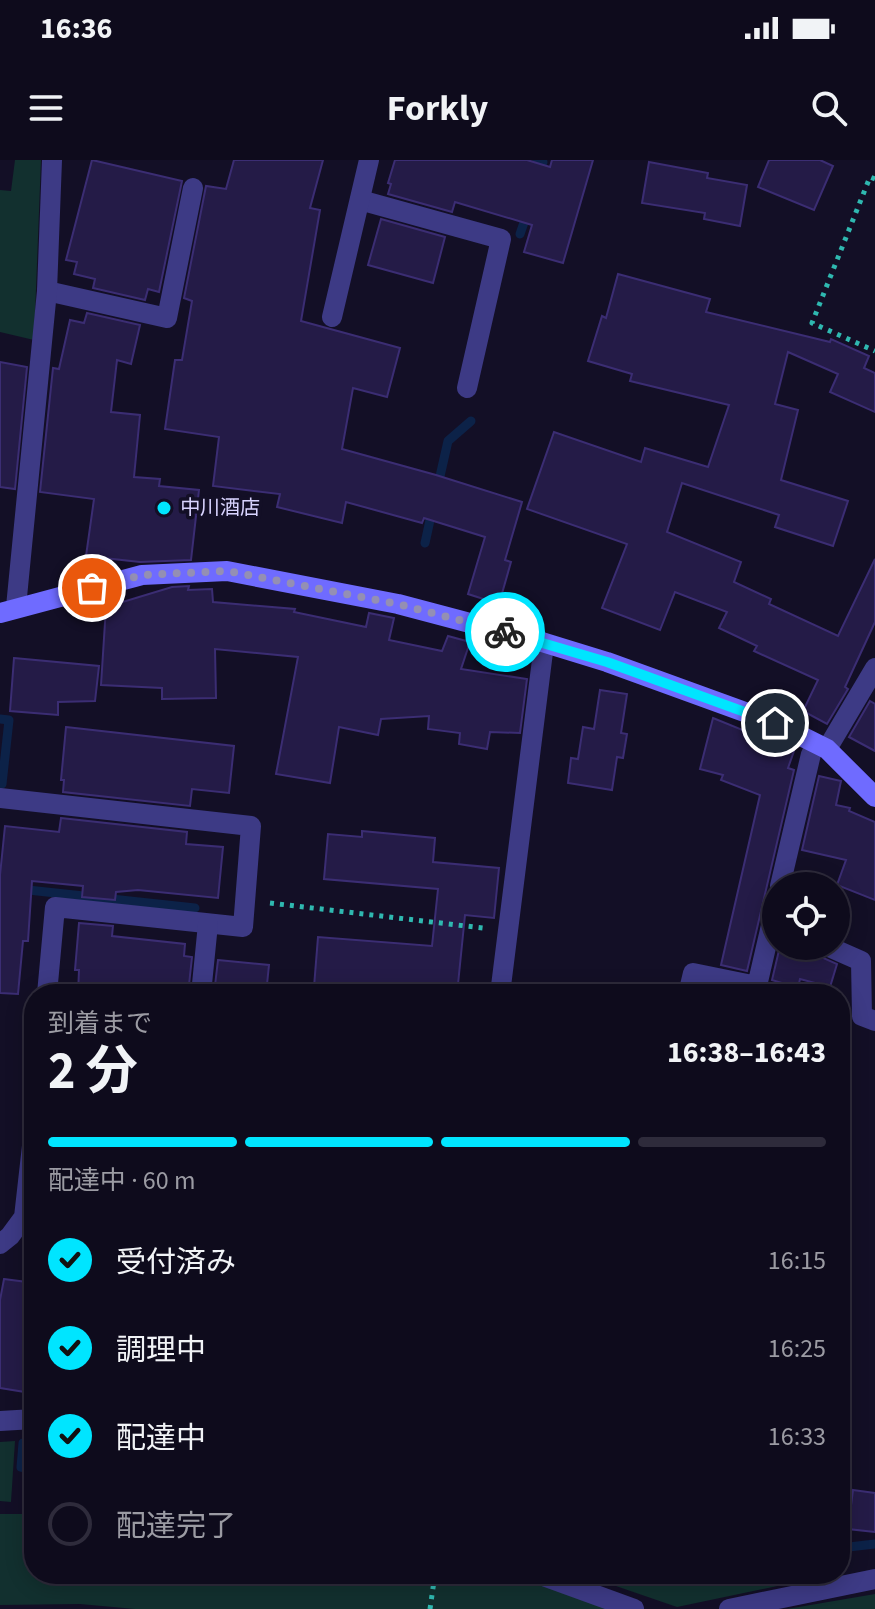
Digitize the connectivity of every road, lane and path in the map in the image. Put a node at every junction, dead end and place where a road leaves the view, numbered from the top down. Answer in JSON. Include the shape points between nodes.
{"nodes":[{"id":1,"x":52,"y":160,"type":"edge"},
{"id":2,"x":369,"y":160,"type":"edge"},
{"id":3,"x":875,"y":179,"type":"edge"},
{"id":4,"x":193,"y":188,"type":"dead end"},
{"id":5,"x":360,"y":200,"type":"junction"},
{"id":6,"x":47,"y":291,"type":"junction"},
{"id":7,"x":332,"y":317,"type":"dead end"},
{"id":8,"x":875,"y":351,"type":"edge"},
{"id":9,"x":467,"y":388,"type":"dead end"},
{"id":10,"x":8,"y":610,"type":"edge"},
{"id":11,"x":542,"y":642,"type":"junction"},
{"id":12,"x":875,"y":668,"type":"edge"},
{"id":13,"x":819,"y":752,"type":"junction"},
{"id":14,"x":875,"y":797,"type":"edge"},
{"id":15,"x":0,"y":798,"type":"edge"},
{"id":16,"x":784,"y":872,"type":"edge"},
{"id":17,"x":245,"y":900,"type":"junction"},
{"id":18,"x":208,"y":924,"type":"junction"},
{"id":19,"x":507,"y":931,"type":"junction"},
{"id":20,"x":850,"y":956,"type":"edge"},
{"id":21,"x":764,"y":960,"type":"edge"},
{"id":22,"x":48,"y":984,"type":"edge"},
{"id":23,"x":202,"y":984,"type":"edge"},
{"id":24,"x":501,"y":984,"type":"edge"},
{"id":25,"x":690,"y":984,"type":"edge"},
{"id":26,"x":747,"y":984,"type":"edge"},
{"id":27,"x":758,"y":984,"type":"edge"},
{"id":28,"x":875,"y":1021,"type":"edge"},
{"id":29,"x":24,"y":1217,"type":"edge"},
{"id":30,"x":0,"y":1244,"type":"edge"},
{"id":31,"x":24,"y":1420,"type":"edge"},
{"id":32,"x":0,"y":1421,"type":"edge"},
{"id":33,"x":875,"y":1579,"type":"edge"},
{"id":34,"x":434,"y":1584,"type":"edge"},
{"id":35,"x":565,"y":1584,"type":"edge"},
{"id":36,"x":430,"y":1609,"type":"edge"},
{"id":37,"x":634,"y":1609,"type":"edge"},
{"id":38,"x":729,"y":1609,"type":"edge"}],
"edges":[{"from":1,"to":6,"type":"street"},
{"from":2,"to":5,"type":"street"},
{"from":3,"to":8,"type":"path","via":[[870,177],[812,323]]},
{"from":4,"to":6,"type":"street","via":[[167,318]]},
{"from":5,"to":7,"type":"street"},
{"from":5,"to":9,"type":"street","via":[[501,239]]},
{"from":6,"to":10,"type":"street"},
{"from":10,"to":11,"type":"main road","via":[[142,575],[227,571],[398,604]]},
{"from":11,"to":13,"type":"main road","via":[[775,723]]},
{"from":11,"to":19,"type":"street"},
{"from":12,"to":13,"type":"street"},
{"from":13,"to":14,"type":"main road"},
{"from":13,"to":16,"type":"street"},
{"from":15,"to":17,"type":"street","via":[[251,826]]},
{"from":17,"to":18,"type":"street","via":[[243,927]]},
{"from":17,"to":19,"type":"path"},
{"from":18,"to":22,"type":"street","via":[[55,907]]},
{"from":18,"to":23,"type":"street"},
{"from":19,"to":24,"type":"street"},
{"from":20,"to":28,"type":"street","via":[[861,961],[862,1016]]},
{"from":21,"to":27,"type":"street"},
{"from":25,"to":26,"type":"street","via":[[693,973]]},
{"from":29,"to":30,"type":"street"},
{"from":31,"to":32,"type":"street"},
{"from":33,"to":38,"type":"street"},
{"from":34,"to":36,"type":"path"},
{"from":35,"to":37,"type":"street"}]}
